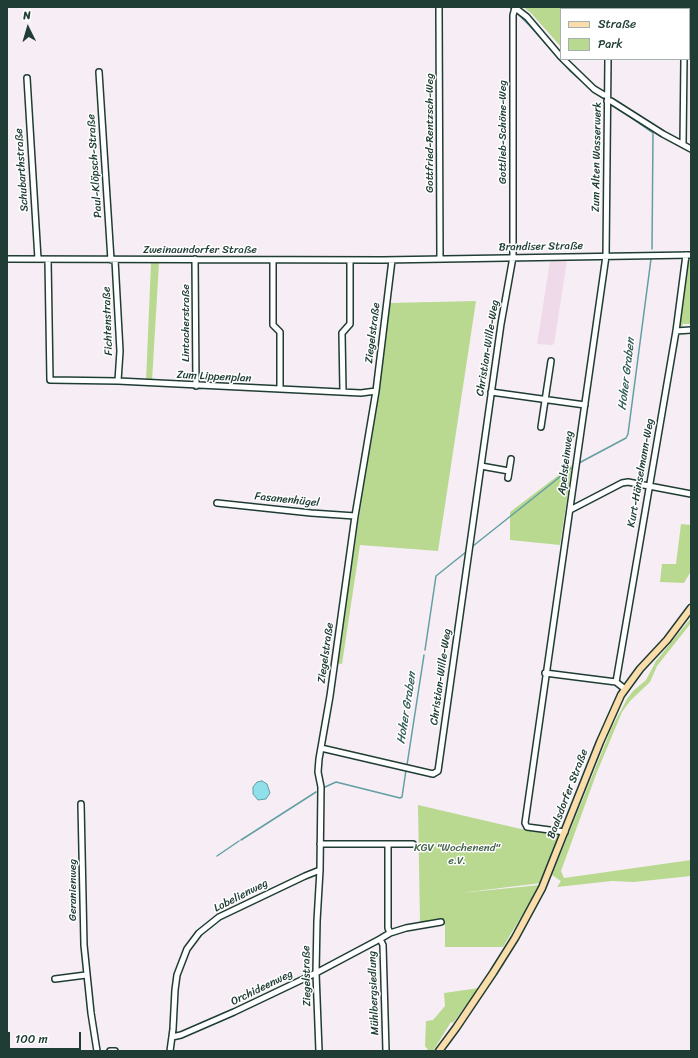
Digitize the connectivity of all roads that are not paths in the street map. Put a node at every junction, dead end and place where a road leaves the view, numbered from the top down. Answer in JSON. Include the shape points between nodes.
{"nodes":[{"id":1,"x":439,"y":7,"type":"edge"},
{"id":2,"x":515,"y":7,"type":"edge"},
{"id":3,"x":560,"y":56,"type":"edge"},
{"id":4,"x":564,"y":60,"type":"edge"},
{"id":5,"x":608,"y":60,"type":"edge"},
{"id":6,"x":684,"y":60,"type":"edge"},
{"id":7,"x":99,"y":72,"type":"dead end"},
{"id":8,"x":27,"y":78,"type":"dead end"},
{"id":9,"x":607,"y":98,"type":"junction"},
{"id":10,"x":683,"y":144,"type":"junction"},
{"id":11,"x":691,"y":149,"type":"edge"},
{"id":12,"x":688,"y":255,"type":"edge"},
{"id":13,"x":606,"y":256,"type":"junction"},
{"id":14,"x":513,"y":257,"type":"junction"},
{"id":15,"x":440,"y":258,"type":"junction"},
{"id":16,"x":7,"y":259,"type":"edge"},
{"id":17,"x":38,"y":260,"type":"junction"},
{"id":18,"x":48,"y":260,"type":"junction"},
{"id":19,"x":113,"y":260,"type":"junction"},
{"id":20,"x":195,"y":260,"type":"junction"},
{"id":21,"x":273,"y":260,"type":"junction"},
{"id":22,"x":350,"y":260,"type":"junction"},
{"id":23,"x":392,"y":260,"type":"junction"},
{"id":24,"x":676,"y":330,"type":"junction"},
{"id":25,"x":691,"y":330,"type":"edge"},
{"id":26,"x":551,"y":361,"type":"dead end"},
{"id":27,"x":118,"y":381,"type":"junction"},
{"id":28,"x":196,"y":386,"type":"junction"},
{"id":29,"x":280,"y":390,"type":"junction"},
{"id":30,"x":376,"y":391,"type":"junction"},
{"id":31,"x":343,"y":392,"type":"junction"},
{"id":32,"x":491,"y":392,"type":"junction"},
{"id":33,"x":545,"y":400,"type":"junction"},
{"id":34,"x":584,"y":405,"type":"junction"},
{"id":35,"x":541,"y":427,"type":"dead end"},
{"id":36,"x":511,"y":459,"type":"dead end"},
{"id":37,"x":481,"y":466,"type":"junction"},
{"id":38,"x":509,"y":470,"type":"junction"},
{"id":39,"x":508,"y":478,"type":"dead end"},
{"id":40,"x":649,"y":486,"type":"junction"},
{"id":41,"x":691,"y":494,"type":"edge"},
{"id":42,"x":217,"y":503,"type":"dead end"},
{"id":43,"x":570,"y":510,"type":"junction"},
{"id":44,"x":355,"y":516,"type":"junction"},
{"id":45,"x":691,"y":608,"type":"edge"},
{"id":46,"x":545,"y":673,"type":"junction"},
{"id":47,"x":616,"y":682,"type":"junction"},
{"id":48,"x":626,"y":689,"type":"junction"},
{"id":49,"x":321,"y":748,"type":"junction"},
{"id":50,"x":81,"y":804,"type":"dead end"},
{"id":51,"x":564,"y":832,"type":"junction"},
{"id":52,"x":320,"y":844,"type":"junction"},
{"id":53,"x":388,"y":844,"type":"junction"},
{"id":54,"x":413,"y":844,"type":"dead end"},
{"id":55,"x":320,"y":870,"type":"junction"},
{"id":56,"x":441,"y":922,"type":"dead end"},
{"id":57,"x":390,"y":933,"type":"junction"},
{"id":58,"x":380,"y":939,"type":"junction"},
{"id":59,"x":316,"y":973,"type":"junction"},
{"id":60,"x":86,"y":976,"type":"junction"},
{"id":61,"x":55,"y":979,"type":"dead end"},
{"id":62,"x":172,"y":1037,"type":"junction"},
{"id":63,"x":97,"y":1051,"type":"edge"},
{"id":64,"x":110,"y":1051,"type":"edge"},
{"id":65,"x":115,"y":1051,"type":"edge"},
{"id":66,"x":170,"y":1051,"type":"edge"},
{"id":67,"x":319,"y":1051,"type":"edge"},
{"id":68,"x":386,"y":1051,"type":"edge"},
{"id":69,"x":439,"y":1051,"type":"edge"}],
"edges":[{"from":1,"to":15,"type":"street","name":"Gottfried-Rentzsch-Weg"},
{"from":2,"to":3,"type":"street","via":[[527,17]]},
{"from":2,"to":14,"type":"street","name":"Gottlieb-Schöne-Weg"},
{"from":4,"to":9,"type":"street"},
{"from":5,"to":9,"type":"street","name":"Zum Alten Wasserwerk"},
{"from":6,"to":10,"type":"street"},
{"from":7,"to":19,"type":"street","name":"Paul-Klöpsch-Straße"},
{"from":8,"to":17,"type":"street","name":"Schubarthstraße"},
{"from":9,"to":10,"type":"street"},
{"from":9,"to":13,"type":"street","name":"Zum Alten Wasserwerk"},
{"from":10,"to":11,"type":"street"},
{"from":12,"to":13,"type":"street","name":"Brandiser Straße"},
{"from":12,"to":24,"type":"street","name":"Kurt-Hänselmann-Weg"},
{"from":13,"to":14,"type":"street","name":"Brandiser Straße"},
{"from":13,"to":34,"type":"street","name":"Apelsteinweg"},
{"from":14,"to":15,"type":"street","name":"Brandiser Straße"},
{"from":14,"to":32,"type":"street","name":"Christian-Wille-Weg"},
{"from":15,"to":23,"type":"street","name":"Brandiser Straße"},
{"from":16,"to":17,"type":"street","name":"Zweinaundorfer Straße"},
{"from":17,"to":18,"type":"street","name":"Zweinaundorfer Straße"},
{"from":18,"to":19,"type":"street","name":"Zweinaundorfer Straße"},
{"from":18,"to":27,"type":"street","name":"Zum Lippenplan","via":[[50,380]]},
{"from":19,"to":20,"type":"street","name":"Zweinaundorfer Straße"},
{"from":19,"to":27,"type":"street","name":"Fichtenstraße","via":[[120,351]]},
{"from":20,"to":21,"type":"street","name":"Zweinaundorfer Straße"},
{"from":20,"to":28,"type":"street","name":"Lintacherstraße"},
{"from":21,"to":22,"type":"street","name":"Zweinaundorfer Straße"},
{"from":21,"to":29,"type":"street","via":[[273,325],[280,332]]},
{"from":22,"to":23,"type":"street","name":"Zweinaundorfer Straße"},
{"from":22,"to":31,"type":"street","via":[[350,324],[342,333]]},
{"from":23,"to":30,"type":"street","name":"Ziegelstraße"},
{"from":24,"to":25,"type":"street"},
{"from":24,"to":40,"type":"street","name":"Kurt-Hänselmann-Weg"},
{"from":26,"to":33,"type":"street"},
{"from":27,"to":28,"type":"street","name":"Zum Lippenplan"},
{"from":28,"to":29,"type":"street","name":"Zum Lippenplan"},
{"from":29,"to":31,"type":"street","name":"Zum Lippenplan"},
{"from":30,"to":31,"type":"street","name":"Zum Lippenplan"},
{"from":30,"to":44,"type":"street","name":"Ziegelstraße"},
{"from":32,"to":33,"type":"street"},
{"from":32,"to":37,"type":"street","name":"Christian-Wille-Weg"},
{"from":33,"to":34,"type":"street"},
{"from":33,"to":35,"type":"street"},
{"from":34,"to":43,"type":"street","name":"Apelsteinweg"},
{"from":36,"to":38,"type":"street"},
{"from":37,"to":38,"type":"street"},
{"from":37,"to":49,"type":"street","name":"Christian-Wille-Weg","via":[[438,771],[433,774]]},
{"from":38,"to":39,"type":"street"},
{"from":40,"to":41,"type":"street"},
{"from":40,"to":43,"type":"street","via":[[622,483]]},
{"from":40,"to":47,"type":"street","name":"Kurt-Hänselmann-Weg"},
{"from":42,"to":44,"type":"street","name":"Fasanenhügel"},
{"from":43,"to":46,"type":"street","name":"Apelsteinweg"},
{"from":44,"to":49,"type":"street","name":"Ziegelstraße"},
{"from":45,"to":48,"type":"main road","name":"Baalsdorfer Straße"},
{"from":46,"to":47,"type":"street"},
{"from":46,"to":51,"type":"street","name":"Apelsteinweg","via":[[524,823],[527,827]]},
{"from":47,"to":48,"type":"street"},
{"from":48,"to":51,"type":"main road","name":"Baalsdorfer Straße","via":[[600,742]]},
{"from":49,"to":52,"type":"street","name":"Ziegelstraße","via":[[318,772],[321,787]]},
{"from":50,"to":60,"type":"street","name":"Geranienweg"},
{"from":51,"to":69,"type":"main road","name":"Baalsdorfer Straße","via":[[542,888],[514,938],[478,997]]},
{"from":52,"to":53,"type":"street"},
{"from":52,"to":55,"type":"street","name":"Ziegelstraße"},
{"from":53,"to":54,"type":"street"},
{"from":53,"to":57,"type":"street"},
{"from":55,"to":59,"type":"street","name":"Ziegelstraße"},
{"from":55,"to":62,"type":"street","name":"Lobelienweg","via":[[219,917],[199,933],[187,949],[177,975]]},
{"from":56,"to":57,"type":"street"},
{"from":57,"to":58,"type":"street","name":"Mühlbergsiedlung"},
{"from":58,"to":59,"type":"street","name":"Orchideenweg"},
{"from":58,"to":68,"type":"street","name":"Mühlbergsiedlung","via":[[383,945]]},
{"from":59,"to":62,"type":"street","name":"Orchideenweg","via":[[234,1012]]},
{"from":59,"to":67,"type":"street","name":"Ziegelstraße"},
{"from":60,"to":61,"type":"street"},
{"from":60,"to":63,"type":"street","name":"Geranienweg"},
{"from":62,"to":66,"type":"street","name":"Lobelienweg"},
{"from":64,"to":65,"type":"street"}]}
